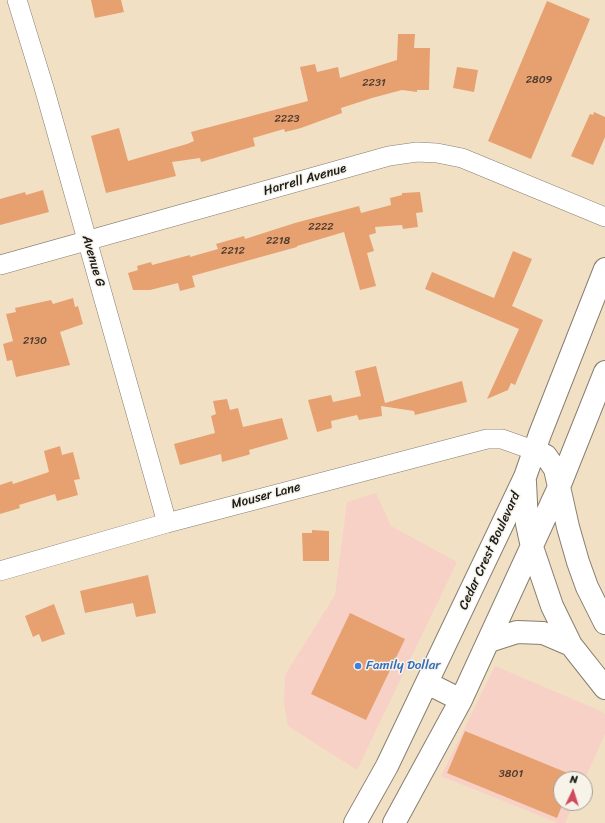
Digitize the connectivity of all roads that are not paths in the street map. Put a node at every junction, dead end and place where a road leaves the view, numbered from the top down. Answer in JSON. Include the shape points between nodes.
{"nodes":[{"id":1,"x":17,"y":0,"type":"edge"},
{"id":2,"x":605,"y":217,"type":"edge"},
{"id":3,"x":88,"y":242,"type":"junction"},
{"id":4,"x":0,"y":265,"type":"edge"},
{"id":5,"x":605,"y":269,"type":"edge"},
{"id":6,"x":605,"y":372,"type":"edge"},
{"id":7,"x":533,"y":450,"type":"junction"},
{"id":8,"x":525,"y":477,"type":"junction"},
{"id":9,"x":559,"y":487,"type":"junction"},
{"id":10,"x":167,"y":523,"type":"junction"},
{"id":11,"x":532,"y":547,"type":"junction"},
{"id":12,"x":0,"y":571,"type":"edge"},
{"id":13,"x":605,"y":623,"type":"edge"},
{"id":14,"x":489,"y":641,"type":"junction"},
{"id":15,"x":571,"y":645,"type":"junction"},
{"id":16,"x":427,"y":683,"type":"junction"},
{"id":17,"x":605,"y":688,"type":"edge"},
{"id":18,"x":462,"y":700,"type":"junction"},
{"id":19,"x":387,"y":766,"type":"junction"},
{"id":20,"x":417,"y":782,"type":"junction"},
{"id":21,"x":355,"y":823,"type":"edge"},
{"id":22,"x":394,"y":823,"type":"edge"}],
"edges":[{"from":1,"to":3,"type":"street","name":"Avenue G"},
{"from":2,"to":3,"type":"street","name":"Harrell Avenue","via":[[462,158],[416,152],[389,156]]},
{"from":3,"to":4,"type":"street","name":"Harrell Avenue"},
{"from":3,"to":10,"type":"street","name":"Avenue G"},
{"from":5,"to":7,"type":"main road","name":"Cedar Crest Boulevard"},
{"from":6,"to":9,"type":"main road"},
{"from":7,"to":8,"type":"main road","name":"Cedar Crest Boulevard"},
{"from":7,"to":9,"type":"main road","via":[[546,456],[555,469]]},
{"from":7,"to":10,"type":"street","name":"Mouser Lane","via":[[502,439],[486,439]]},
{"from":8,"to":11,"type":"main road","via":[[527,524]]},
{"from":8,"to":16,"type":"main road","name":"Cedar Crest Boulevard"},
{"from":9,"to":11,"type":"main road"},
{"from":9,"to":13,"type":"main road","via":[[578,562]]},
{"from":10,"to":12,"type":"street","name":"Mouser Lane"},
{"from":11,"to":14,"type":"main road"},
{"from":11,"to":15,"type":"main road","via":[[552,606]]},
{"from":14,"to":15,"type":"main road","via":[[517,632],[543,633]]},
{"from":14,"to":18,"type":"main road"},
{"from":15,"to":17,"type":"main road"},
{"from":16,"to":18,"type":"main road"},
{"from":16,"to":19,"type":"main road","name":"Cedar Crest Boulevard"},
{"from":18,"to":20,"type":"main road"},
{"from":19,"to":20,"type":"main road"},
{"from":19,"to":21,"type":"main road","name":"Cedar Crest Boulevard"},
{"from":20,"to":22,"type":"main road"}]}
